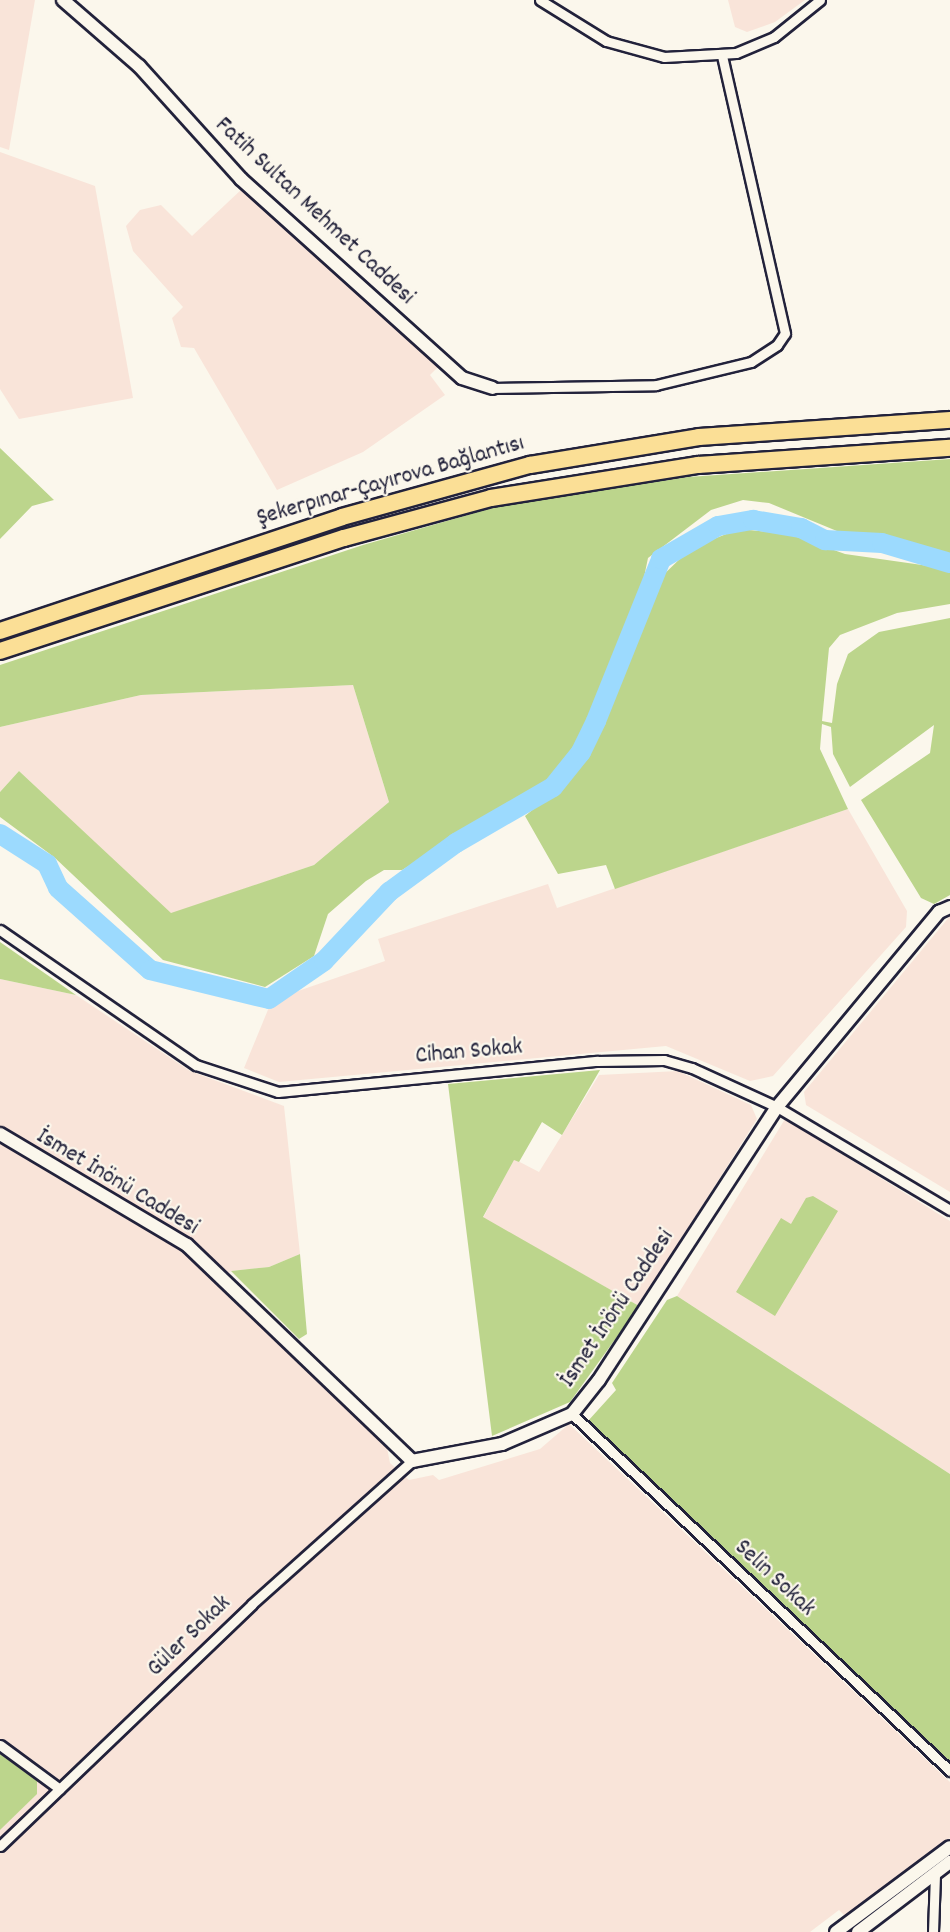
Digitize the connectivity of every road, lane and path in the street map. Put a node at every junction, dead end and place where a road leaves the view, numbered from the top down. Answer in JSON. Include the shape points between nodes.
{"nodes":[{"id":1,"x":63,"y":0,"type":"edge"},
{"id":2,"x":540,"y":0,"type":"edge"},
{"id":3,"x":820,"y":0,"type":"edge"},
{"id":4,"x":722,"y":55,"type":"junction"},
{"id":5,"x":492,"y":388,"type":"joint"},
{"id":6,"x":950,"y":420,"type":"edge"},
{"id":7,"x":950,"y":448,"type":"edge"},
{"id":8,"x":0,"y":631,"type":"edge"},
{"id":9,"x":0,"y":651,"type":"edge"},
{"id":10,"x":950,"y":907,"type":"edge"},
{"id":11,"x":0,"y":930,"type":"edge"},
{"id":12,"x":777,"y":1107,"type":"junction"},
{"id":13,"x":0,"y":1134,"type":"edge"},
{"id":14,"x":950,"y":1210,"type":"edge"},
{"id":15,"x":572,"y":1414,"type":"junction"},
{"id":16,"x":412,"y":1461,"type":"junction"},
{"id":17,"x":0,"y":1745,"type":"edge"},
{"id":18,"x":950,"y":1772,"type":"edge"},
{"id":19,"x":60,"y":1789,"type":"junction"},
{"id":20,"x":0,"y":1846,"type":"edge"},
{"id":21,"x":950,"y":1847,"type":"edge"},
{"id":22,"x":950,"y":1862,"type":"edge"},
{"id":23,"x":934,"y":1875,"type":"junction"},
{"id":24,"x":836,"y":1932,"type":"edge"},
{"id":25,"x":858,"y":1932,"type":"edge"},
{"id":26,"x":933,"y":1932,"type":"edge"}],
"edges":[{"from":1,"to":5,"type":"street","name":"Fatih Sultan Mehmet Caddesi","via":[[139,66],[242,179],[462,378]]},
{"from":2,"to":4,"type":"street","via":[[606,41],[631,50],[664,57]]},
{"from":3,"to":4,"type":"street","via":[[774,38]]},
{"from":4,"to":5,"type":"street","via":[[785,333],[777,345],[751,362],[656,385]]},
{"from":6,"to":8,"type":"highway","name":"Şekerpınar-Çayırova Bağlantısı","via":[[699,437],[530,465],[342,517]]},
{"from":7,"to":9,"type":"highway","name":"Şekerpınar-Çayırova Bağlantısı","via":[[698,465],[491,498],[344,538]]},
{"from":10,"to":12,"type":"street","name":"İsmet İnönü Caddesi","via":[[939,912]]},
{"from":11,"to":12,"type":"street","name":"Cihan Sokak","via":[[196,1065],[278,1092],[597,1061],[664,1060],[692,1068]]},
{"from":12,"to":14,"type":"street","name":"Cihan Sokak"},
{"from":12,"to":15,"type":"street","name":"İsmet İnönü Caddesi","via":[[599,1380]]},
{"from":13,"to":16,"type":"street","name":"İsmet İnönü Caddesi","via":[[187,1245]]},
{"from":15,"to":16,"type":"street","name":"İsmet İnönü Caddesi","via":[[502,1444]]},
{"from":15,"to":18,"type":"street","name":"Selin Sokak"},
{"from":16,"to":19,"type":"street","name":"Güler Sokak","via":[[252,1604]]},
{"from":17,"to":19,"type":"street"},
{"from":19,"to":20,"type":"street","name":"Güler Sokak"},
{"from":21,"to":24,"type":"street"},
{"from":22,"to":23,"type":"street"},
{"from":23,"to":25,"type":"street"},
{"from":23,"to":26,"type":"street"}]}
